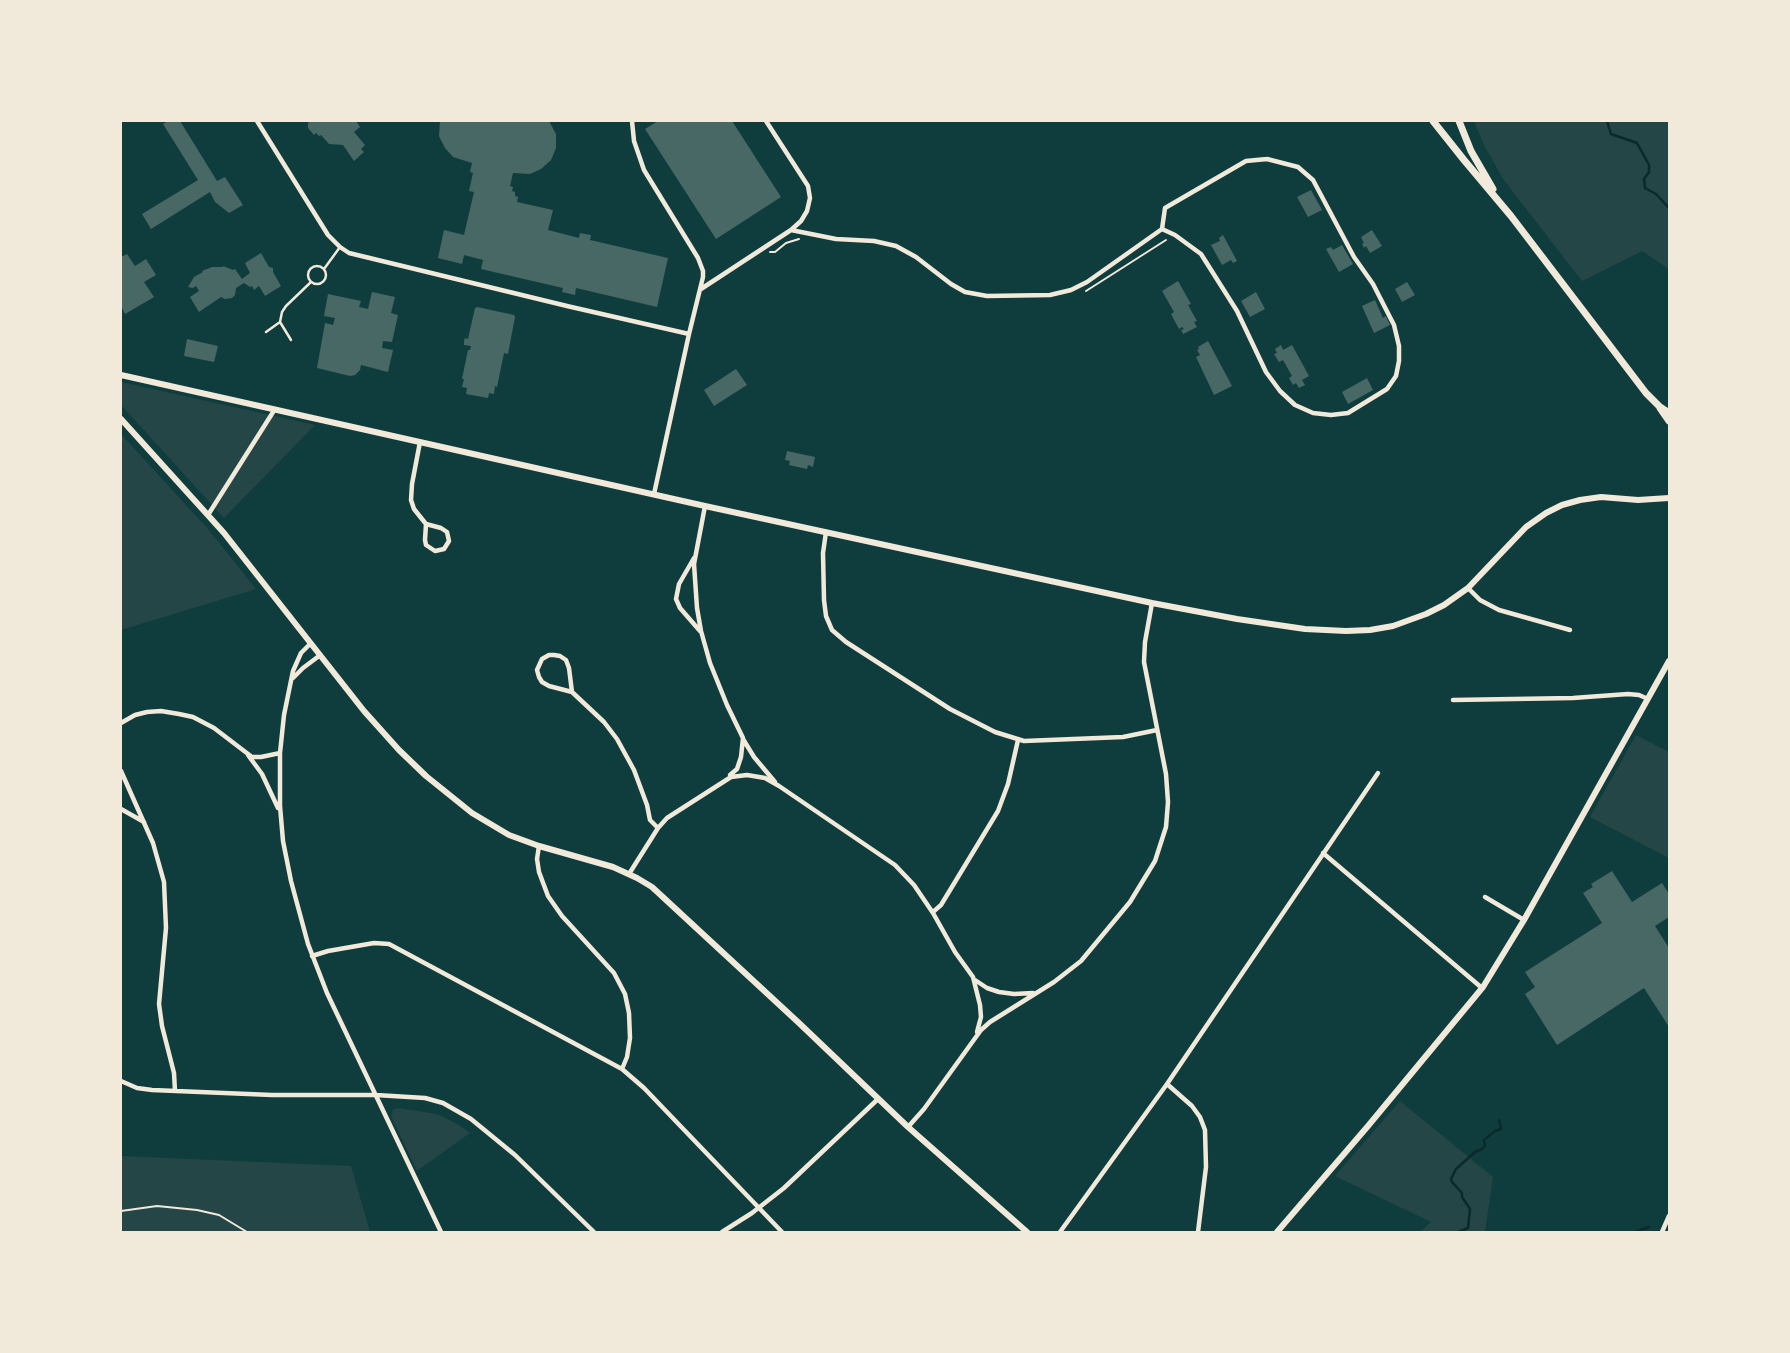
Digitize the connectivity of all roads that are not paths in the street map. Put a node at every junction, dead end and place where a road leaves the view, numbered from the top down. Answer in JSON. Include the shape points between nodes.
{"nodes":[{"id":1,"x":257,"y":121,"type":"edge"},
{"id":2,"x":632,"y":121,"type":"edge"},
{"id":3,"x":766,"y":121,"type":"edge"},
{"id":4,"x":1433,"y":121,"type":"edge"},
{"id":5,"x":1459,"y":121,"type":"edge"},
{"id":6,"x":1511,"y":216,"type":"junction"},
{"id":7,"x":1162,"y":229,"type":"junction"},
{"id":8,"x":791,"y":230,"type":"junction"},
{"id":9,"x":340,"y":247,"type":"junction"},
{"id":10,"x":324,"y":269,"type":"junction"},
{"id":11,"x":311,"y":282,"type":"junction"},
{"id":12,"x":700,"y":289,"type":"junction"},
{"id":13,"x":280,"y":321,"type":"junction"},
{"id":14,"x":266,"y":332,"type":"dead end"},
{"id":15,"x":689,"y":334,"type":"junction"},
{"id":16,"x":291,"y":340,"type":"dead end"},
{"id":17,"x":121,"y":375,"type":"edge"},
{"id":18,"x":1660,"y":407,"type":"junction"},
{"id":19,"x":275,"y":409,"type":"junction"},
{"id":20,"x":1669,"y":413,"type":"edge"},
{"id":21,"x":121,"y":419,"type":"edge"},
{"id":22,"x":1669,"y":421,"type":"edge"},
{"id":23,"x":421,"y":441,"type":"junction"},
{"id":24,"x":654,"y":494,"type":"junction"},
{"id":25,"x":1667,"y":498,"type":"edge"},
{"id":26,"x":705,"y":506,"type":"junction"},
{"id":27,"x":208,"y":515,"type":"junction"},
{"id":28,"x":426,"y":524,"type":"junction"},
{"id":29,"x":826,"y":533,"type":"junction"},
{"id":30,"x":695,"y":557,"type":"junction"},
{"id":31,"x":1468,"y":588,"type":"junction"},
{"id":32,"x":1152,"y":603,"type":"junction"},
{"id":33,"x":1570,"y":630,"type":"dead end"},
{"id":34,"x":701,"y":631,"type":"junction"},
{"id":35,"x":310,"y":644,"type":"junction"},
{"id":36,"x":319,"y":656,"type":"junction"},
{"id":37,"x":1669,"y":661,"type":"edge"},
{"id":38,"x":291,"y":681,"type":"junction"},
{"id":39,"x":572,"y":691,"type":"junction"},
{"id":40,"x":1648,"y":699,"type":"junction"},
{"id":41,"x":1453,"y":700,"type":"dead end"},
{"id":42,"x":122,"y":722,"type":"edge"},
{"id":43,"x":1157,"y":730,"type":"junction"},
{"id":44,"x":743,"y":738,"type":"junction"},
{"id":45,"x":1018,"y":740,"type":"junction"},
{"id":46,"x":280,"y":753,"type":"junction"},
{"id":47,"x":248,"y":755,"type":"junction"},
{"id":48,"x":121,"y":771,"type":"edge"},
{"id":49,"x":1378,"y":774,"type":"dead end"},
{"id":50,"x":727,"y":778,"type":"junction"},
{"id":51,"x":779,"y":786,"type":"junction"},
{"id":52,"x":121,"y":809,"type":"edge"},
{"id":53,"x":281,"y":819,"type":"junction"},
{"id":54,"x":145,"y":823,"type":"junction"},
{"id":55,"x":658,"y":828,"type":"junction"},
{"id":56,"x":539,"y":846,"type":"junction"},
{"id":57,"x":1323,"y":853,"type":"junction"},
{"id":58,"x":629,"y":874,"type":"junction"},
{"id":59,"x":1485,"y":897,"type":"dead end"},
{"id":60,"x":933,"y":912,"type":"junction"},
{"id":61,"x":1524,"y":920,"type":"junction"},
{"id":62,"x":312,"y":956,"type":"junction"},
{"id":63,"x":973,"y":977,"type":"junction"},
{"id":64,"x":1482,"y":988,"type":"junction"},
{"id":65,"x":1037,"y":992,"type":"junction"},
{"id":66,"x":976,"y":1036,"type":"junction"},
{"id":67,"x":622,"y":1069,"type":"junction"},
{"id":68,"x":121,"y":1081,"type":"edge"},
{"id":69,"x":1167,"y":1084,"type":"junction"},
{"id":70,"x":175,"y":1091,"type":"junction"},
{"id":71,"x":376,"y":1095,"type":"junction"},
{"id":72,"x":878,"y":1099,"type":"junction"},
{"id":73,"x":908,"y":1127,"type":"junction"},
{"id":74,"x":759,"y":1208,"type":"junction"},
{"id":75,"x":1669,"y":1216,"type":"edge"},
{"id":76,"x":441,"y":1232,"type":"edge"},
{"id":77,"x":594,"y":1232,"type":"edge"},
{"id":78,"x":722,"y":1232,"type":"edge"},
{"id":79,"x":782,"y":1232,"type":"edge"},
{"id":80,"x":1027,"y":1232,"type":"edge"},
{"id":81,"x":1060,"y":1232,"type":"edge"},
{"id":82,"x":1198,"y":1232,"type":"edge"},
{"id":83,"x":1278,"y":1232,"type":"edge"},
{"id":84,"x":1662,"y":1232,"type":"edge"}],
"edges":[{"from":1,"to":9,"type":"street"},
{"from":2,"to":12,"type":"street","via":[[644,170],[698,258],[703,271]]},
{"from":3,"to":8,"type":"street","via":[[808,186],[807,211]]},
{"from":4,"to":6,"type":"main road"},
{"from":5,"to":6,"type":"main road","via":[[1475,159]]},
{"from":6,"to":18,"type":"main road"},
{"from":7,"to":7,"type":"street","via":[[1165,208],[1246,160],[1267,159],[1298,167],[1313,180],[1394,325],[1399,361],[1387,390],[1348,413],[1331,415],[1295,405],[1266,372],[1237,311],[1201,254]]},
{"from":7,"to":8,"type":"street","via":[[1071,290],[987,296],[965,292],[896,246]]},
{"from":8,"to":12,"type":"street"},
{"from":9,"to":10,"type":"lane"},
{"from":9,"to":15,"type":"street","via":[[361,257]]},
{"from":10,"to":11,"type":"lane","via":[[324,282]]},
{"from":10,"to":11,"type":"lane","via":[[310,269]]},
{"from":11,"to":13,"type":"lane","via":[[286,306]]},
{"from":12,"to":15,"type":"street"},
{"from":13,"to":14,"type":"lane"},
{"from":13,"to":16,"type":"lane"},
{"from":15,"to":24,"type":"street"},
{"from":17,"to":19,"type":"street"},
{"from":18,"to":20,"type":"main road"},
{"from":18,"to":22,"type":"main road"},
{"from":19,"to":23,"type":"street"},
{"from":19,"to":27,"type":"street"},
{"from":21,"to":27,"type":"street"},
{"from":23,"to":24,"type":"street"},
{"from":23,"to":28,"type":"street","via":[[411,500]]},
{"from":24,"to":26,"type":"street"},
{"from":25,"to":31,"type":"street","via":[[1601,497],[1551,510],[1517,535]]},
{"from":26,"to":29,"type":"street"},
{"from":26,"to":30,"type":"street"},
{"from":27,"to":35,"type":"street"},
{"from":28,"to":28,"type":"street","via":[[447,532],[449,541],[443,550],[433,551],[426,545]]},
{"from":29,"to":32,"type":"street"},
{"from":29,"to":45,"type":"street","via":[[824,600],[832,630],[950,709]]},
{"from":30,"to":34,"type":"street"},
{"from":30,"to":34,"type":"street","via":[[681,579],[676,599]]},
{"from":31,"to":32,"type":"street","via":[[1417,618],[1358,631],[1298,628]]},
{"from":31,"to":33,"type":"street","via":[[1499,610]]},
{"from":32,"to":43,"type":"street","via":[[1144,656]]},
{"from":34,"to":44,"type":"street"},
{"from":35,"to":36,"type":"street"},
{"from":35,"to":38,"type":"street","via":[[298,658]]},
{"from":36,"to":38,"type":"street"},
{"from":36,"to":56,"type":"street","via":[[381,731],[435,784],[490,825]]},
{"from":37,"to":40,"type":"street"},
{"from":38,"to":46,"type":"street"},
{"from":39,"to":39,"type":"street","via":[[542,682],[537,672],[542,659],[554,654],[566,660]]},
{"from":39,"to":55,"type":"street","via":[[622,747],[635,770],[650,820]]},
{"from":40,"to":41,"type":"street","via":[[1628,694]]},
{"from":40,"to":61,"type":"street"},
{"from":42,"to":47,"type":"street","via":[[147,712],[186,715],[221,732]]},
{"from":43,"to":45,"type":"street","via":[[1122,737]]},
{"from":43,"to":65,"type":"street","via":[[1168,811],[1155,861],[1130,902],[1087,955]]},
{"from":44,"to":50,"type":"street","via":[[737,769]]},
{"from":44,"to":51,"type":"street"},
{"from":45,"to":60,"type":"street","via":[[998,811]]},
{"from":46,"to":47,"type":"street"},
{"from":46,"to":53,"type":"street"},
{"from":47,"to":53,"type":"street","via":[[262,774]]},
{"from":48,"to":54,"type":"street"},
{"from":49,"to":57,"type":"street"},
{"from":50,"to":51,"type":"street","via":[[752,775]]},
{"from":50,"to":55,"type":"street"},
{"from":51,"to":60,"type":"street","via":[[895,865]]},
{"from":52,"to":54,"type":"street"},
{"from":53,"to":62,"type":"street","via":[[292,888]]},
{"from":54,"to":70,"type":"street","via":[[165,891],[159,1004]]},
{"from":55,"to":58,"type":"street"},
{"from":56,"to":58,"type":"street"},
{"from":56,"to":67,"type":"street","via":[[539,872],[548,896],[614,973],[625,994],[629,1038]]},
{"from":57,"to":64,"type":"street"},
{"from":57,"to":69,"type":"street"},
{"from":58,"to":72,"type":"street","via":[[665,898]]},
{"from":59,"to":61,"type":"street"},
{"from":60,"to":63,"type":"street"},
{"from":61,"to":64,"type":"street"},
{"from":62,"to":67,"type":"street","via":[[389,944]]},
{"from":62,"to":71,"type":"street"},
{"from":63,"to":65,"type":"street","via":[[999,992]]},
{"from":63,"to":66,"type":"street","via":[[981,1011]]},
{"from":64,"to":83,"type":"street"},
{"from":65,"to":66,"type":"street"},
{"from":66,"to":73,"type":"street"},
{"from":67,"to":74,"type":"street","via":[[645,1087]]},
{"from":68,"to":70,"type":"street","via":[[137,1088]]},
{"from":69,"to":81,"type":"street"},
{"from":69,"to":82,"type":"street","via":[[1192,1106],[1205,1130],[1206,1167]]},
{"from":70,"to":71,"type":"street"},
{"from":71,"to":76,"type":"street"},
{"from":71,"to":77,"type":"street","via":[[425,1098],[460,1111],[515,1155]]},
{"from":72,"to":73,"type":"street"},
{"from":72,"to":74,"type":"street"},
{"from":73,"to":80,"type":"street"},
{"from":74,"to":78,"type":"street"},
{"from":74,"to":79,"type":"street"},
{"from":75,"to":84,"type":"street"}]}
